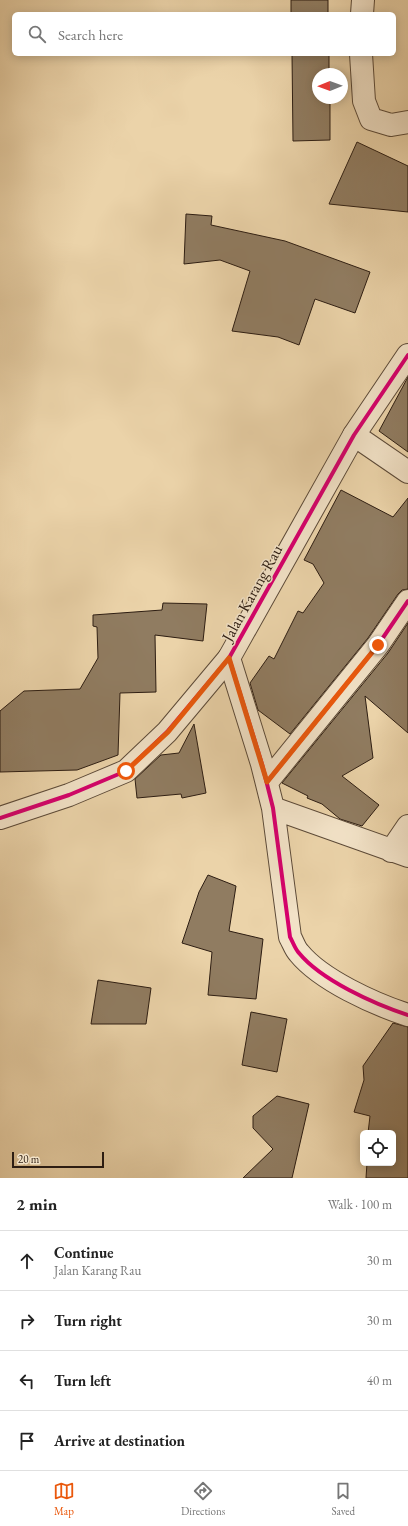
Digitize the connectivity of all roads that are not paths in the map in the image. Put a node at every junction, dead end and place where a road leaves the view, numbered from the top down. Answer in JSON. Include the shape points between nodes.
{"nodes":[{"id":1,"x":362,"y":0,"type":"edge"},
{"id":2,"x":362,"y":12,"type":"edge"},
{"id":3,"x":361,"y":56,"type":"edge"},
{"id":4,"x":408,"y":122,"type":"edge"},
{"id":5,"x":408,"y":355,"type":"edge"},
{"id":6,"x":354,"y":435,"type":"junction"},
{"id":7,"x":408,"y":472,"type":"edge"},
{"id":8,"x":408,"y":601,"type":"edge"},
{"id":9,"x":229,"y":658,"type":"junction"},
{"id":10,"x":267,"y":782,"type":"junction"},
{"id":11,"x":273,"y":808,"type":"junction"},
{"id":12,"x":0,"y":818,"type":"edge"},
{"id":13,"x":408,"y":826,"type":"edge"},
{"id":14,"x":400,"y":853,"type":"edge"},
{"id":15,"x":408,"y":1015,"type":"edge"}],
"edges":[{"from":1,"to":2,"type":"street"},
{"from":3,"to":4,"type":"street","via":[[364,101],[371,120],[391,125]]},
{"from":5,"to":6,"type":"street","name":"Jalan Karang Rau"},
{"from":6,"to":7,"type":"street"},
{"from":6,"to":9,"type":"street","name":"Jalan Karang Rau"},
{"from":8,"to":10,"type":"street","via":[[378,645]]},
{"from":9,"to":10,"type":"street"},
{"from":9,"to":12,"type":"street","name":"Jalan Karang Rau","via":[[168,732],[126,771],[69,795]]},
{"from":10,"to":11,"type":"street"},
{"from":11,"to":14,"type":"street"},
{"from":11,"to":15,"type":"street","via":[[290,937],[298,953],[329,979],[392,1010]]},
{"from":13,"to":14,"type":"street"}]}
